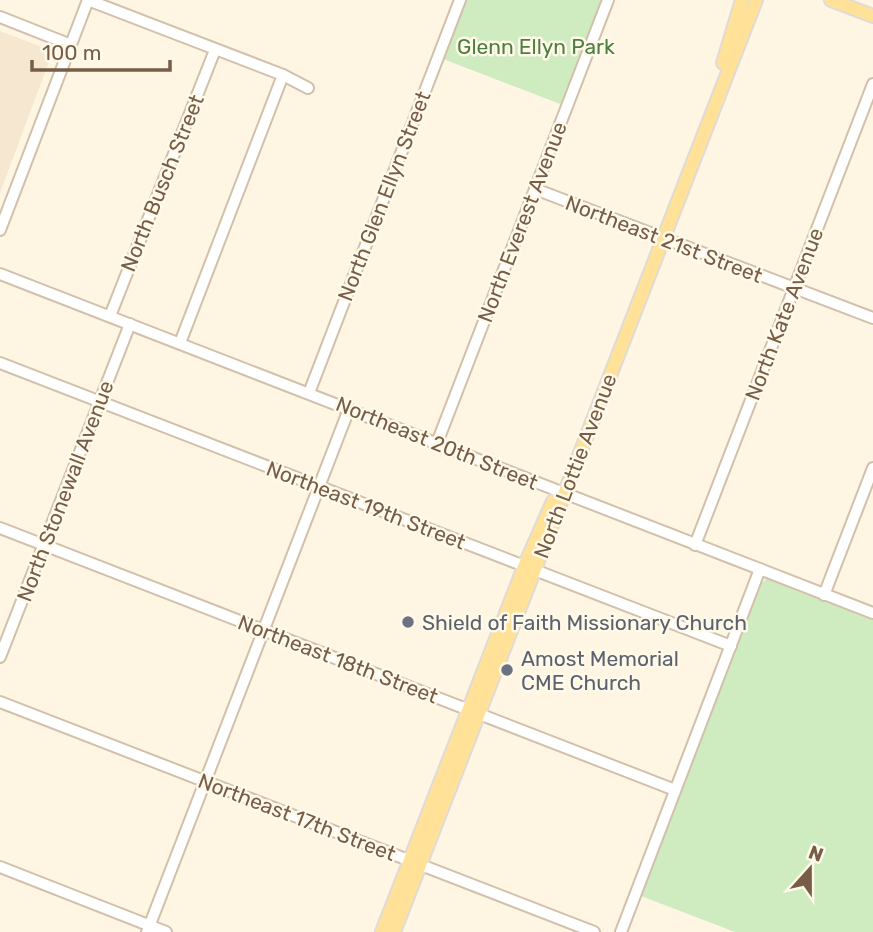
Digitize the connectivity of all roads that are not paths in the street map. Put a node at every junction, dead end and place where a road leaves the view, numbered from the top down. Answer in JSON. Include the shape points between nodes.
{"nodes":[{"id":1,"x":88,"y":0,"type":"edge"},
{"id":2,"x":460,"y":0,"type":"edge"},
{"id":3,"x":608,"y":0,"type":"edge"},
{"id":4,"x":742,"y":0,"type":"edge"},
{"id":5,"x":756,"y":0,"type":"edge"},
{"id":6,"x":831,"y":0,"type":"edge"},
{"id":7,"x":873,"y":16,"type":"edge"},
{"id":8,"x":0,"y":17,"type":"edge"},
{"id":9,"x":71,"y":45,"type":"junction"},
{"id":10,"x":215,"y":50,"type":"junction"},
{"id":11,"x":283,"y":75,"type":"junction"},
{"id":12,"x":873,"y":84,"type":"edge"},
{"id":13,"x":308,"y":89,"type":"dead end"},
{"id":14,"x":535,"y":189,"type":"junction"},
{"id":15,"x":5,"y":204,"type":"edge"},
{"id":16,"x":0,"y":230,"type":"edge"},
{"id":17,"x":660,"y":237,"type":"junction"},
{"id":18,"x":0,"y":274,"type":"edge"},
{"id":19,"x":794,"y":289,"type":"junction"},
{"id":20,"x":110,"y":316,"type":"junction"},
{"id":21,"x":873,"y":318,"type":"edge"},
{"id":22,"x":130,"y":324,"type":"junction"},
{"id":23,"x":180,"y":343,"type":"junction"},
{"id":24,"x":0,"y":363,"type":"edge"},
{"id":25,"x":309,"y":393,"type":"junction"},
{"id":26,"x":99,"y":402,"type":"junction"},
{"id":27,"x":349,"y":409,"type":"junction"},
{"id":28,"x":437,"y":443,"type":"junction"},
{"id":29,"x":873,"y":468,"type":"edge"},
{"id":30,"x":318,"y":487,"type":"junction"},
{"id":31,"x":561,"y":492,"type":"junction"},
{"id":32,"x":0,"y":528,"type":"edge"},
{"id":33,"x":44,"y":545,"type":"junction"},
{"id":34,"x":695,"y":545,"type":"junction"},
{"id":35,"x":529,"y":568,"type":"junction"},
{"id":36,"x":761,"y":569,"type":"junction"},
{"id":37,"x":824,"y":595,"type":"junction"},
{"id":38,"x":873,"y":613,"type":"edge"},
{"id":39,"x":264,"y":630,"type":"junction"},
{"id":40,"x":732,"y":646,"type":"junction"},
{"id":41,"x":0,"y":657,"type":"edge"},
{"id":42,"x":0,"y":702,"type":"edge"},
{"id":43,"x":473,"y":711,"type":"junction"},
{"id":44,"x":205,"y":781,"type":"junction"},
{"id":45,"x":676,"y":790,"type":"junction"},
{"id":46,"x":415,"y":862,"type":"junction"},
{"id":47,"x":0,"y":867,"type":"edge"},
{"id":48,"x":148,"y":929,"type":"edge"},
{"id":49,"x":166,"y":932,"type":"edge"},
{"id":50,"x":383,"y":932,"type":"edge"},
{"id":51,"x":394,"y":932,"type":"edge"},
{"id":52,"x":594,"y":932,"type":"edge"},
{"id":53,"x":621,"y":932,"type":"edge"}],
"edges":[{"from":1,"to":9,"type":"street"},
{"from":1,"to":10,"type":"street"},
{"from":2,"to":25,"type":"street","name":"North Glen Ellyn Street"},
{"from":3,"to":14,"type":"street","name":"North Everest Avenue"},
{"from":4,"to":17,"type":"main road","name":"North Lottie Avenue"},
{"from":5,"to":17,"type":"main road","name":"North Lottie Avenue"},
{"from":6,"to":7,"type":"main road"},
{"from":8,"to":9,"type":"street"},
{"from":9,"to":15,"type":"street"},
{"from":10,"to":11,"type":"street"},
{"from":10,"to":20,"type":"street","name":"North Busch Street"},
{"from":11,"to":13,"type":"street"},
{"from":11,"to":23,"type":"street"},
{"from":12,"to":19,"type":"street","name":"North Kate Avenue"},
{"from":14,"to":17,"type":"street","name":"Northeast 21st Street"},
{"from":14,"to":28,"type":"street","name":"North Everest Avenue"},
{"from":15,"to":16,"type":"street"},
{"from":17,"to":19,"type":"street","name":"Northeast 21st Street"},
{"from":17,"to":31,"type":"main road","name":"North Lottie Avenue"},
{"from":18,"to":20,"type":"street","name":"Northeast 20th Street"},
{"from":19,"to":21,"type":"street","name":"Northeast 21st Street"},
{"from":19,"to":34,"type":"street","name":"North Kate Avenue"},
{"from":20,"to":22,"type":"street","name":"Northeast 20th Street"},
{"from":22,"to":23,"type":"street","name":"Northeast 20th Street"},
{"from":22,"to":26,"type":"street","name":"North Stonewall Avenue"},
{"from":23,"to":25,"type":"street","name":"Northeast 20th Street"},
{"from":24,"to":26,"type":"street","name":"Northeast 19th Street"},
{"from":25,"to":27,"type":"street","name":"Northeast 20th Street"},
{"from":26,"to":30,"type":"street","name":"Northeast 19th Street"},
{"from":26,"to":33,"type":"street","name":"North Stonewall Avenue"},
{"from":27,"to":28,"type":"street","name":"Northeast 20th Street"},
{"from":27,"to":30,"type":"street"},
{"from":28,"to":31,"type":"street","name":"Northeast 20th Street"},
{"from":29,"to":37,"type":"street"},
{"from":30,"to":35,"type":"street","name":"Northeast 19th Street"},
{"from":30,"to":39,"type":"street"},
{"from":31,"to":34,"type":"street","name":"Northeast 20th Street"},
{"from":31,"to":35,"type":"main road","name":"North Lottie Avenue"},
{"from":32,"to":33,"type":"street","name":"Northeast 18th Street"},
{"from":33,"to":39,"type":"street","name":"Northeast 18th Street"},
{"from":33,"to":41,"type":"street","name":"North Stonewall Avenue"},
{"from":34,"to":36,"type":"street","name":"Northeast 20th Street"},
{"from":35,"to":40,"type":"street","name":"Northeast 19th Street"},
{"from":35,"to":43,"type":"main road","name":"North Lottie Avenue"},
{"from":36,"to":37,"type":"street","name":"Northeast 20th Street"},
{"from":36,"to":40,"type":"street"},
{"from":37,"to":38,"type":"street","name":"Northeast 20th Street"},
{"from":39,"to":43,"type":"street","name":"Northeast 18th Street"},
{"from":39,"to":44,"type":"street"},
{"from":40,"to":45,"type":"street"},
{"from":42,"to":44,"type":"street","name":"Northeast 17th Street"},
{"from":43,"to":45,"type":"street","name":"Northeast 18th Street"},
{"from":43,"to":46,"type":"main road","name":"North Lottie Avenue"},
{"from":44,"to":46,"type":"street","name":"Northeast 17th Street"},
{"from":44,"to":48,"type":"street"},
{"from":45,"to":53,"type":"street"},
{"from":46,"to":50,"type":"main road","name":"North Lottie Avenue"},
{"from":46,"to":51,"type":"main road","name":"North Lottie Avenue"},
{"from":46,"to":52,"type":"street","name":"Northeast 17th Street"},
{"from":47,"to":48,"type":"street"},
{"from":48,"to":49,"type":"street"}]}
